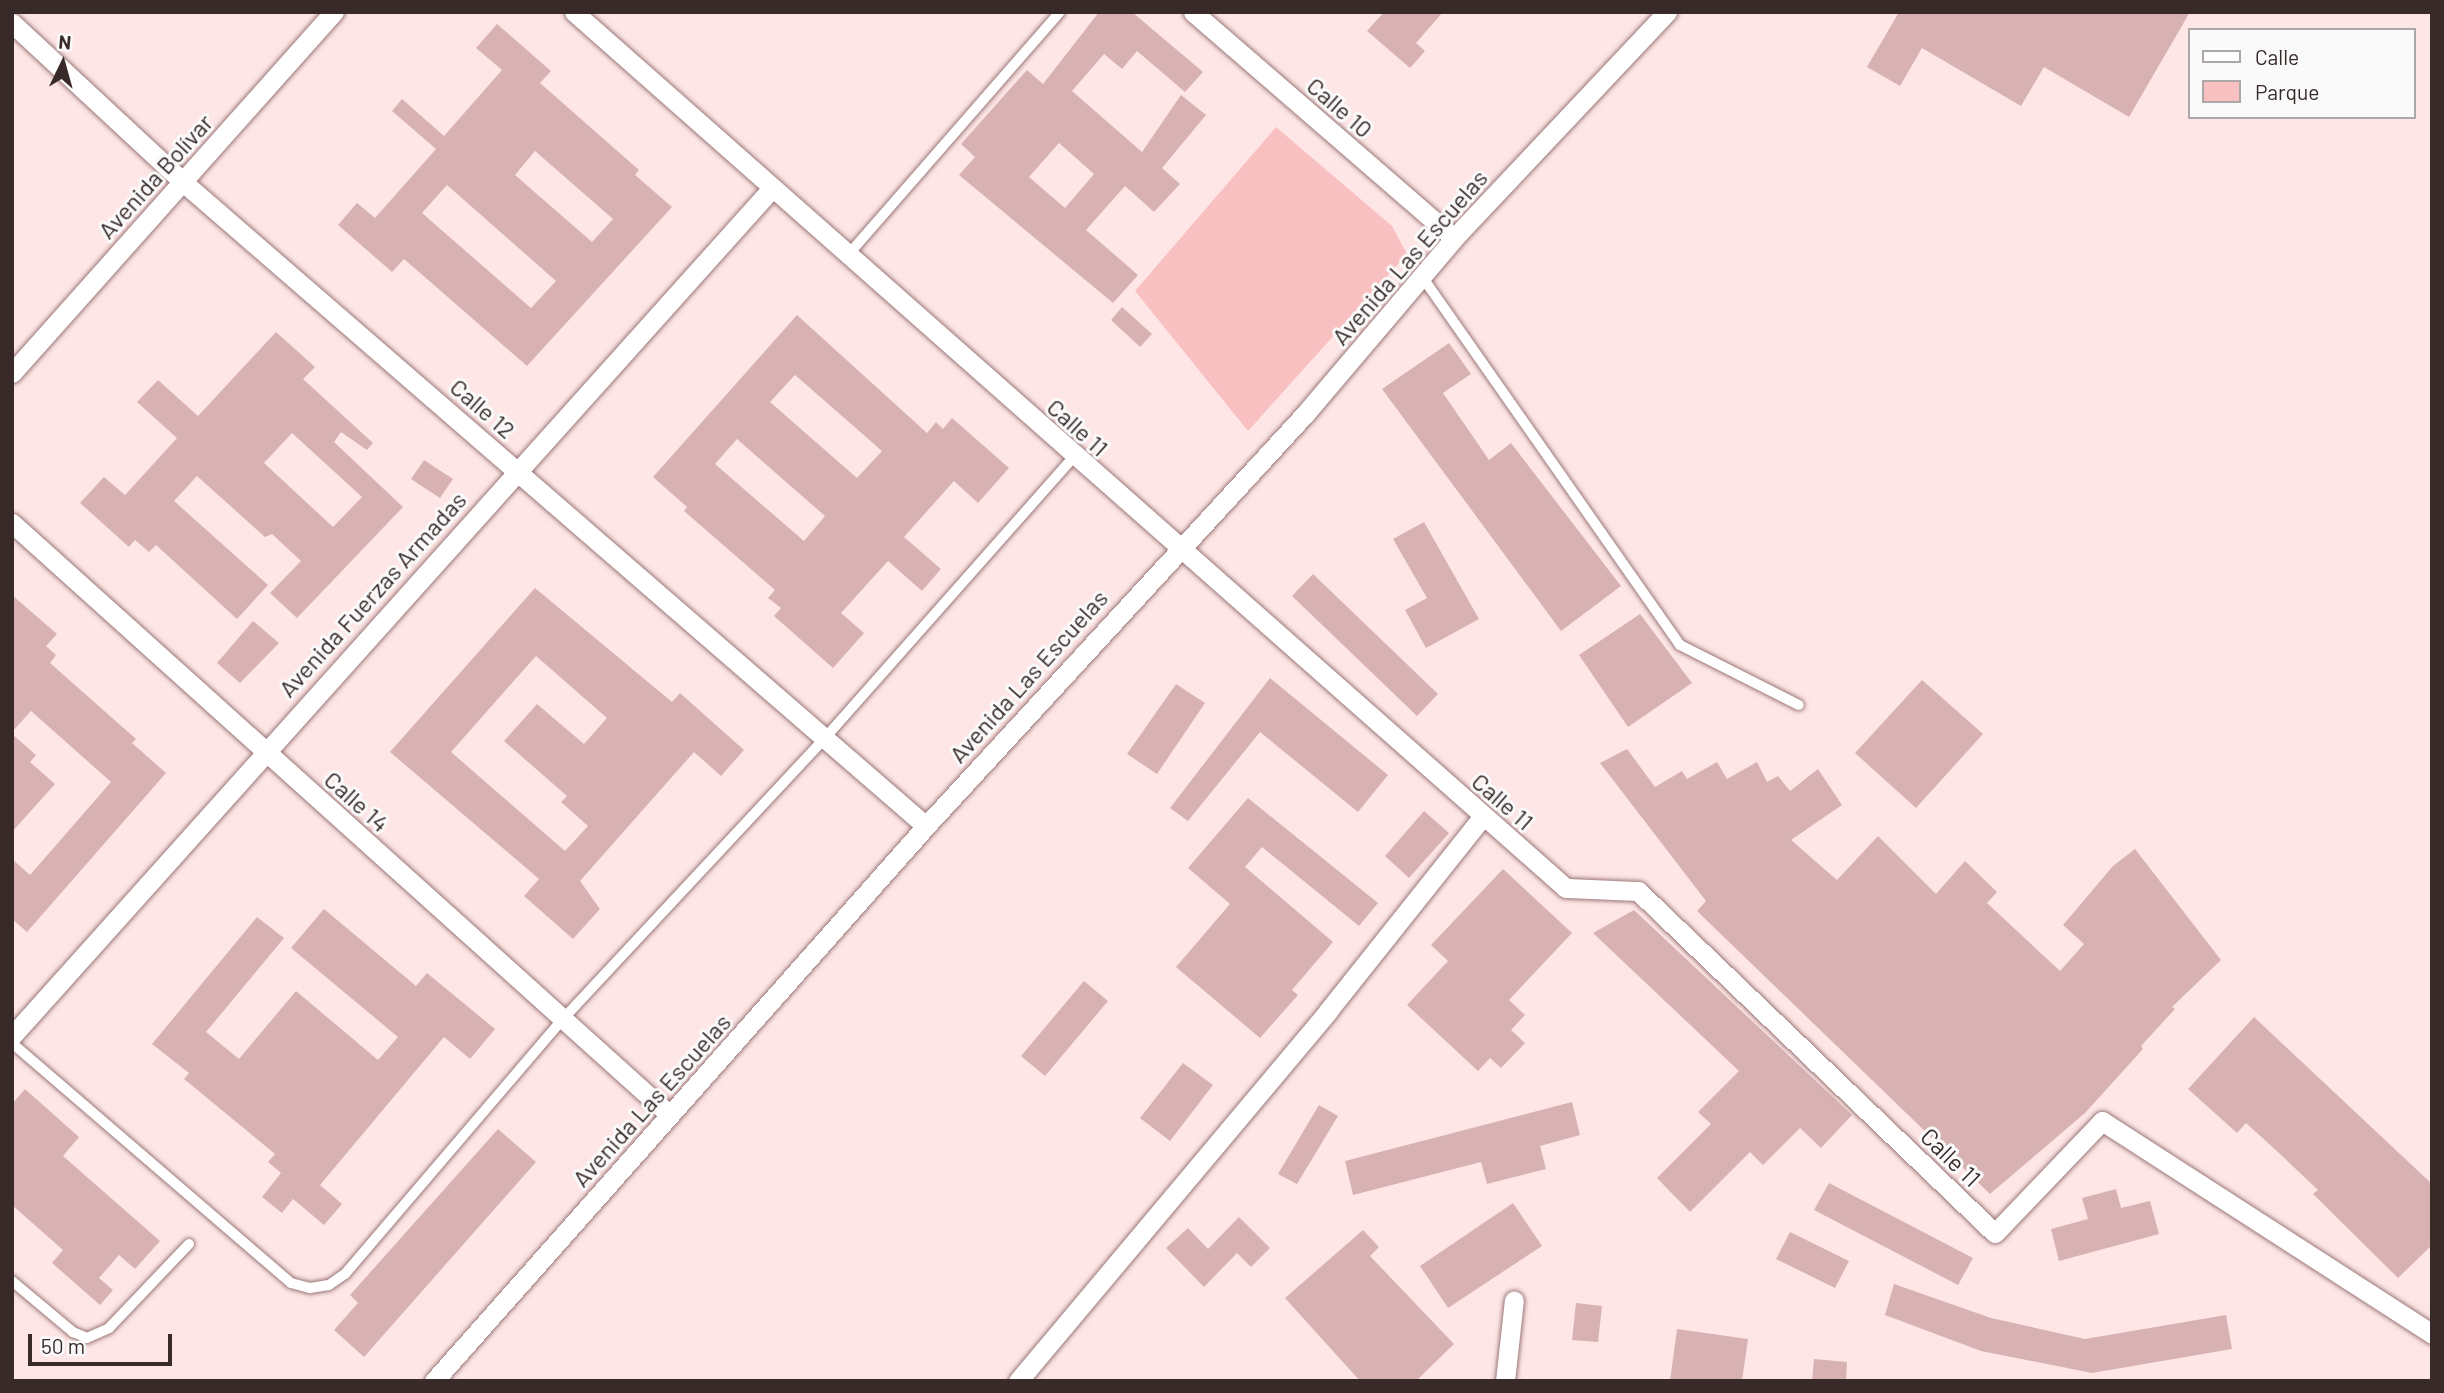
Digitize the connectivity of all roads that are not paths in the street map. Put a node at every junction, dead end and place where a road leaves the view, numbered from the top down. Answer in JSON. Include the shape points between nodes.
{"nodes":[{"id":1,"x":334,"y":12,"type":"edge"},
{"id":2,"x":574,"y":12,"type":"edge"},
{"id":3,"x":1060,"y":12,"type":"edge"},
{"id":4,"x":1193,"y":12,"type":"edge"},
{"id":5,"x":1667,"y":12,"type":"edge"},
{"id":6,"x":12,"y":23,"type":"edge"},
{"id":7,"x":183,"y":182,"type":"junction"},
{"id":8,"x":772,"y":188,"type":"junction"},
{"id":9,"x":1454,"y":238,"type":"junction"},
{"id":10,"x":848,"y":256,"type":"junction"},
{"id":11,"x":1423,"y":278,"type":"junction"},
{"id":12,"x":12,"y":373,"type":"edge"},
{"id":13,"x":1074,"y":457,"type":"junction"},
{"id":14,"x":518,"y":470,"type":"junction"},
{"id":15,"x":12,"y":523,"type":"edge"},
{"id":16,"x":1178,"y":549,"type":"junction"},
{"id":17,"x":1799,"y":705,"type":"dead end"},
{"id":18,"x":825,"y":738,"type":"junction"},
{"id":19,"x":264,"y":751,"type":"junction"},
{"id":20,"x":1483,"y":816,"type":"junction"},
{"id":21,"x":926,"y":826,"type":"junction"},
{"id":22,"x":563,"y":1018,"type":"junction"},
{"id":23,"x":12,"y":1036,"type":"edge"},
{"id":24,"x":12,"y":1043,"type":"edge"},
{"id":25,"x":670,"y":1115,"type":"junction"},
{"id":26,"x":189,"y":1244,"type":"dead end"},
{"id":27,"x":12,"y":1281,"type":"edge"},
{"id":28,"x":1514,"y":1300,"type":"dead end"},
{"id":29,"x":2432,"y":1334,"type":"edge"},
{"id":30,"x":434,"y":1381,"type":"edge"},
{"id":31,"x":1018,"y":1381,"type":"edge"},
{"id":32,"x":1505,"y":1381,"type":"edge"}],
"edges":[{"from":1,"to":7,"type":"street","name":"Avenida Bolívar"},
{"from":2,"to":8,"type":"street","name":"Calle 11"},
{"from":3,"to":10,"type":"lane"},
{"from":4,"to":9,"type":"street","name":"Calle 10"},
{"from":5,"to":9,"type":"street","name":"Avenida Las Escuelas"},
{"from":6,"to":7,"type":"street","name":"Calle 12"},
{"from":7,"to":12,"type":"street","name":"Avenida Bolívar"},
{"from":7,"to":14,"type":"street","name":"Calle 12"},
{"from":8,"to":10,"type":"street","name":"Calle 11"},
{"from":8,"to":14,"type":"street","name":"Avenida Fuerzas Armadas"},
{"from":9,"to":11,"type":"street","name":"Avenida Las Escuelas"},
{"from":10,"to":13,"type":"street","name":"Calle 11"},
{"from":11,"to":16,"type":"street","name":"Avenida Las Escuelas"},
{"from":11,"to":17,"type":"lane","via":[[1680,645]]},
{"from":13,"to":16,"type":"street","name":"Calle 11"},
{"from":13,"to":18,"type":"lane"},
{"from":14,"to":18,"type":"street","name":"Calle 12"},
{"from":14,"to":19,"type":"street","name":"Avenida Fuerzas Armadas"},
{"from":15,"to":19,"type":"street","name":"Calle 14"},
{"from":16,"to":20,"type":"street","name":"Calle 11"},
{"from":16,"to":21,"type":"street","name":"Avenida Las Escuelas"},
{"from":18,"to":21,"type":"street","name":"Calle 12"},
{"from":18,"to":22,"type":"lane"},
{"from":19,"to":22,"type":"street","name":"Calle 14"},
{"from":19,"to":23,"type":"street","name":"Avenida Fuerzas Armadas"},
{"from":20,"to":29,"type":"street","name":"Calle 11","via":[[1566,888],[1638,891],[1994,1233],[2102,1121]]},
{"from":20,"to":31,"type":"street","via":[[1328,1011]]},
{"from":21,"to":25,"type":"street","name":"Avenida Las Escuelas"},
{"from":22,"to":24,"type":"lane","via":[[345,1274],[329,1285],[310,1288],[291,1283]]},
{"from":22,"to":25,"type":"street","name":"Calle 14"},
{"from":25,"to":30,"type":"street","name":"Avenida Las Escuelas"},
{"from":26,"to":27,"type":"lane","via":[[109,1328],[87,1338],[72,1332]]},
{"from":28,"to":32,"type":"street"}]}
